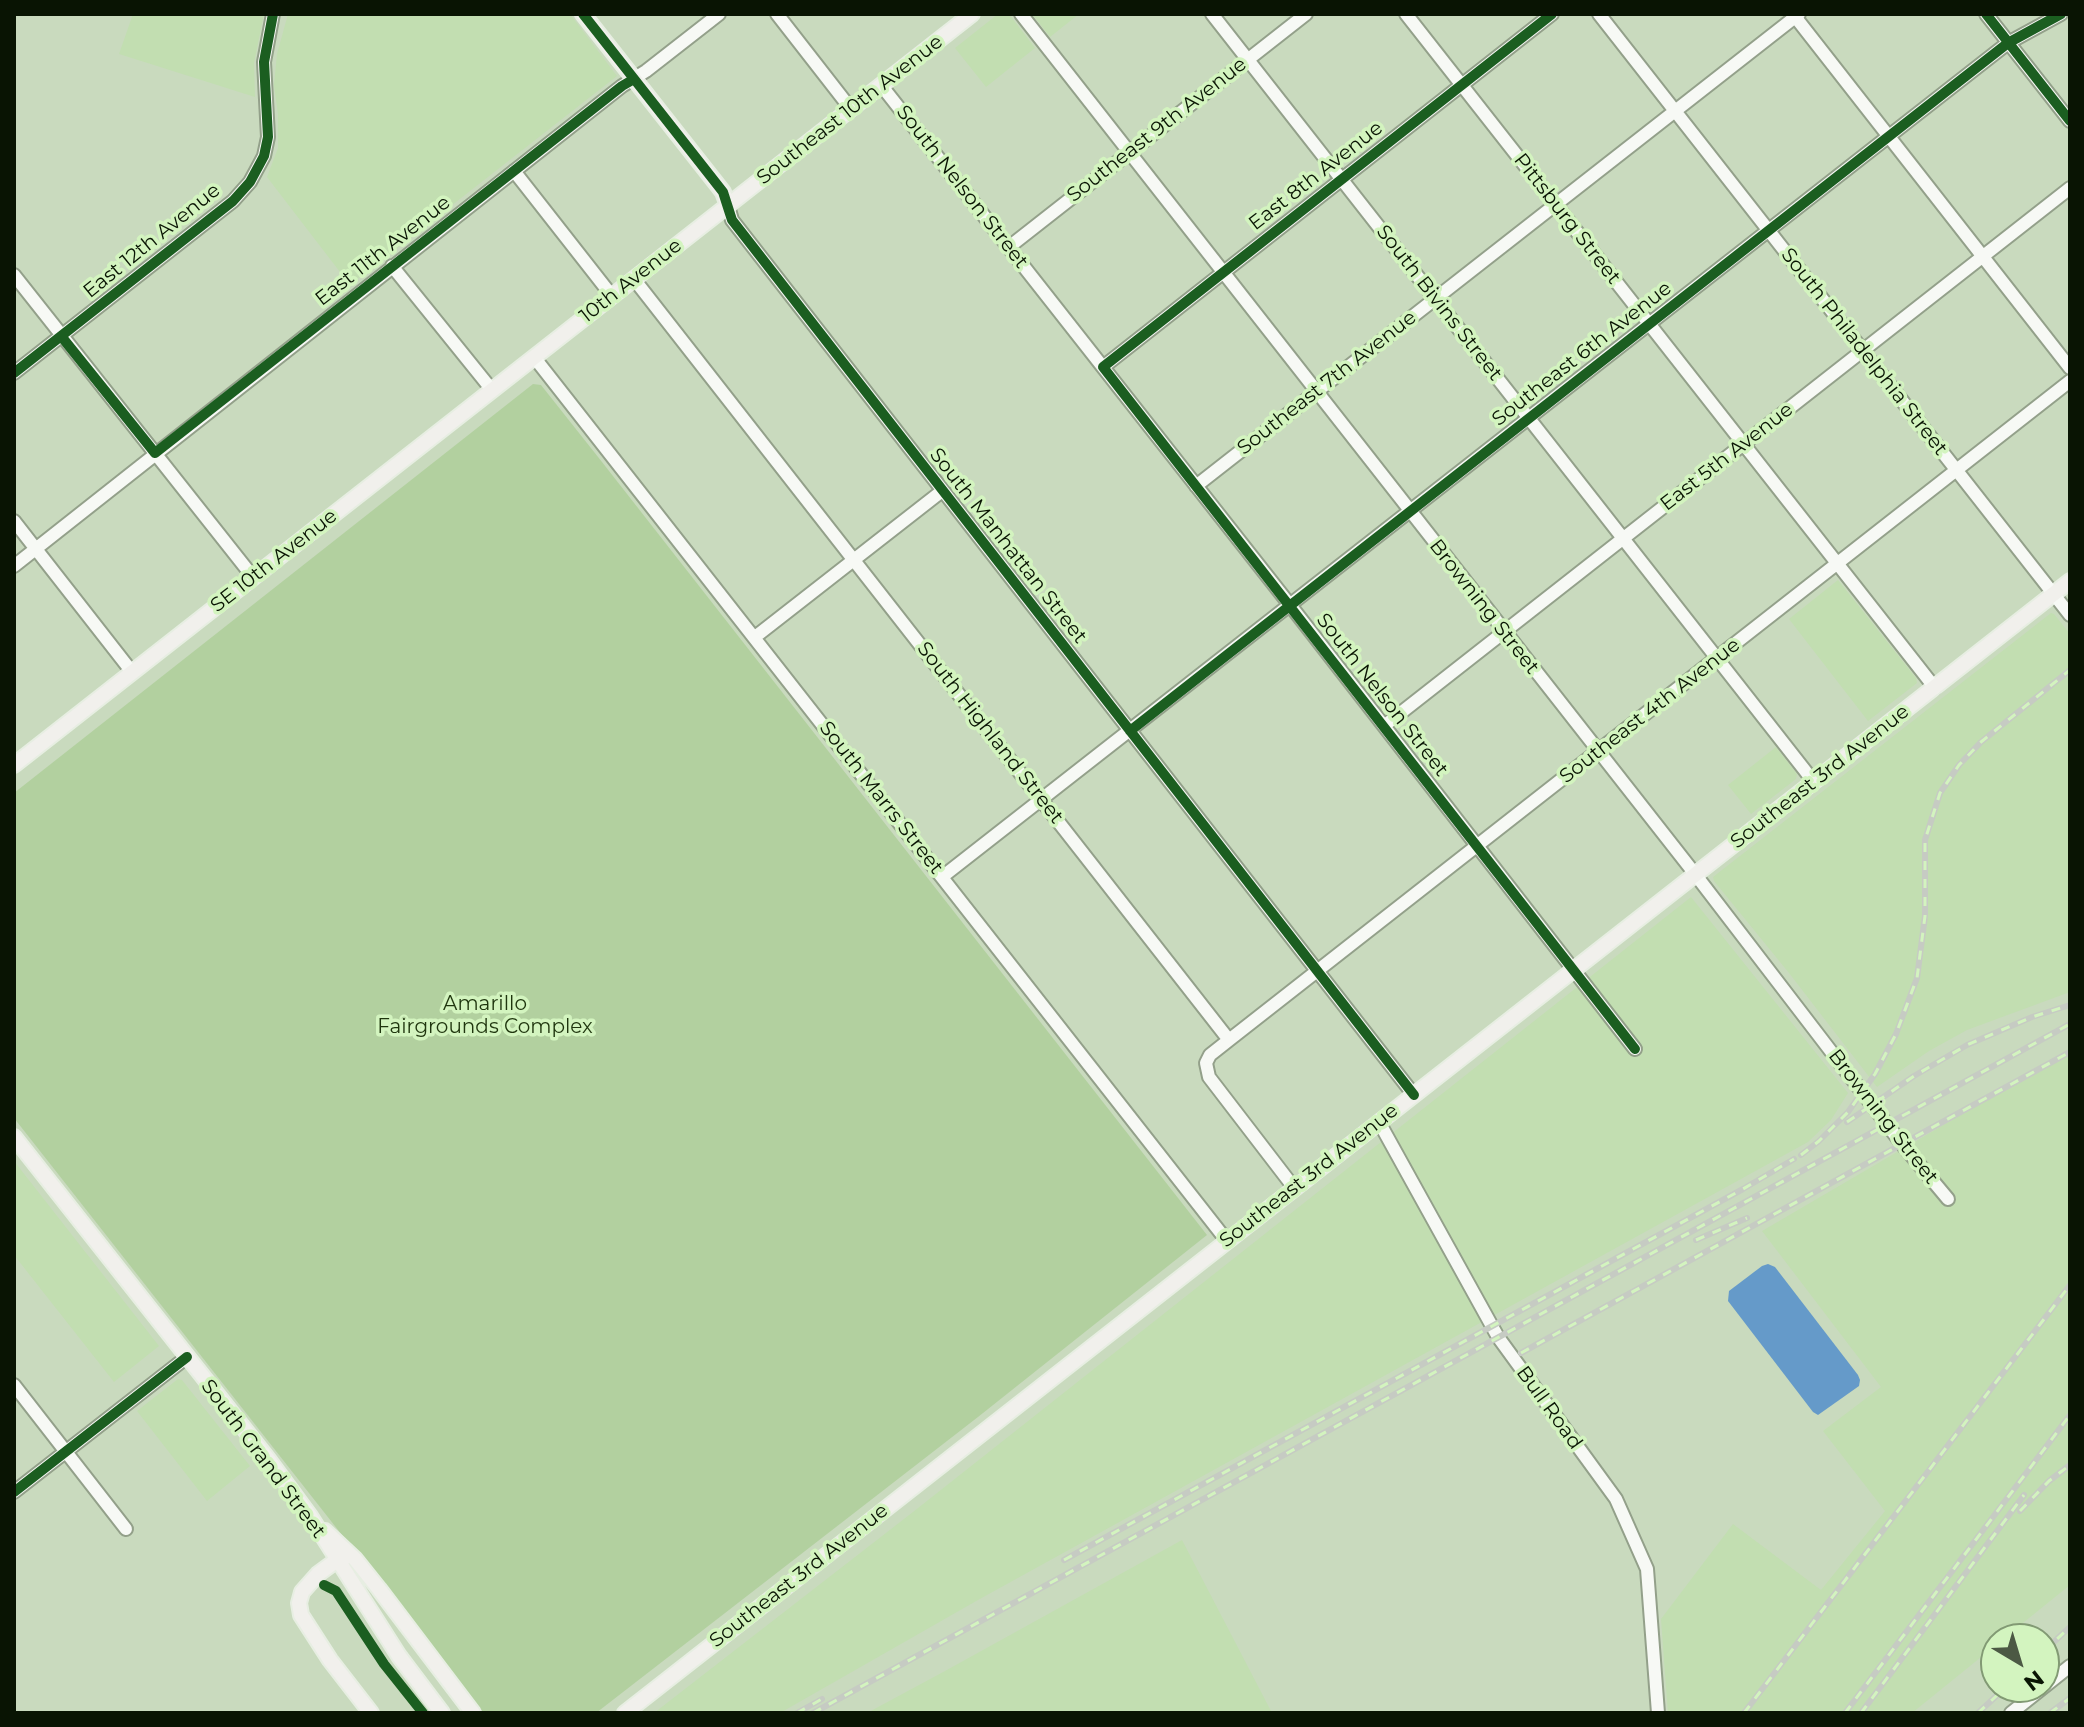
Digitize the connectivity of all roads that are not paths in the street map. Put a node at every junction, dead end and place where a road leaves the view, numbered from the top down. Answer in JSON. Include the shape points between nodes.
{"nodes":[{"id":1,"x":273,"y":14,"type":"edge"},
{"id":2,"x":282,"y":14,"type":"edge"},
{"id":3,"x":583,"y":14,"type":"edge"},
{"id":4,"x":719,"y":14,"type":"edge"},
{"id":5,"x":777,"y":14,"type":"edge"},
{"id":6,"x":971,"y":14,"type":"edge"},
{"id":7,"x":1021,"y":14,"type":"edge"},
{"id":8,"x":1212,"y":14,"type":"edge"},
{"id":9,"x":1306,"y":14,"type":"edge"},
{"id":10,"x":1406,"y":14,"type":"edge"},
{"id":11,"x":1552,"y":14,"type":"edge"},
{"id":12,"x":1599,"y":14,"type":"edge"},
{"id":13,"x":1986,"y":14,"type":"edge"},
{"id":14,"x":2061,"y":14,"type":"edge"},
{"id":15,"x":1796,"y":15,"type":"edge"},
{"id":16,"x":267,"y":39,"type":"junction"},
{"id":17,"x":2008,"y":43,"type":"junction"},
{"id":18,"x":1248,"y":59,"type":"junction"},
{"id":19,"x":634,"y":79,"type":"junction"},
{"id":20,"x":881,"y":85,"type":"junction"},
{"id":21,"x":1462,"y":85,"type":"junction"},
{"id":22,"x":851,"y":109,"type":"junction"},
{"id":23,"x":1676,"y":111,"type":"junction"},
{"id":24,"x":2070,"y":121,"type":"edge"},
{"id":25,"x":1889,"y":137,"type":"junction"},
{"id":26,"x":1129,"y":152,"type":"junction"},
{"id":27,"x":514,"y":171,"type":"junction"},
{"id":28,"x":1342,"y":179,"type":"junction"},
{"id":29,"x":2070,"y":188,"type":"edge"},
{"id":30,"x":1555,"y":204,"type":"junction"},
{"id":31,"x":728,"y":206,"type":"junction"},
{"id":32,"x":1769,"y":231,"type":"junction"},
{"id":33,"x":1009,"y":247,"type":"junction"},
{"id":34,"x":1983,"y":256,"type":"junction"},
{"id":35,"x":392,"y":266,"type":"junction"},
{"id":36,"x":1222,"y":273,"type":"junction"},
{"id":37,"x":14,"y":275,"type":"edge"},
{"id":38,"x":634,"y":279,"type":"junction"},
{"id":39,"x":612,"y":296,"type":"junction"},
{"id":40,"x":1436,"y":298,"type":"junction"},
{"id":41,"x":1649,"y":324,"type":"junction"},
{"id":42,"x":61,"y":336,"type":"junction"},
{"id":43,"x":1864,"y":350,"type":"junction"},
{"id":44,"x":534,"y":357,"type":"junction"},
{"id":45,"x":1103,"y":367,"type":"junction"},
{"id":46,"x":2070,"y":368,"type":"edge"},
{"id":47,"x":14,"y":373,"type":"edge"},
{"id":48,"x":2070,"y":381,"type":"edge"},
{"id":49,"x":492,"y":390,"type":"junction"},
{"id":50,"x":1315,"y":392,"type":"junction"},
{"id":51,"x":1530,"y":418,"type":"junction"},
{"id":52,"x":1744,"y":445,"type":"junction"},
{"id":53,"x":155,"y":453,"type":"junction"},
{"id":54,"x":1956,"y":470,"type":"junction"},
{"id":55,"x":1196,"y":486,"type":"junction"},
{"id":56,"x":942,"y":491,"type":"junction"},
{"id":57,"x":1410,"y":512,"type":"junction"},
{"id":58,"x":14,"y":521,"type":"edge"},
{"id":59,"x":1623,"y":538,"type":"junction"},
{"id":60,"x":36,"y":549,"type":"junction"},
{"id":61,"x":855,"y":561,"type":"junction"},
{"id":62,"x":1837,"y":564,"type":"junction"},
{"id":63,"x":14,"y":566,"type":"edge"},
{"id":64,"x":253,"y":577,"type":"junction"},
{"id":65,"x":2070,"y":581,"type":"edge"},
{"id":66,"x":2054,"y":594,"type":"junction"},
{"id":67,"x":1290,"y":605,"type":"junction"},
{"id":68,"x":2070,"y":615,"type":"edge"},
{"id":69,"x":1504,"y":632,"type":"junction"},
{"id":70,"x":755,"y":637,"type":"junction"},
{"id":71,"x":1717,"y":658,"type":"junction"},
{"id":72,"x":132,"y":672,"type":"junction"},
{"id":73,"x":1935,"y":688,"type":"junction"},
{"id":74,"x":1384,"y":726,"type":"junction"},
{"id":75,"x":1130,"y":731,"type":"junction"},
{"id":76,"x":36,"y":748,"type":"junction"},
{"id":77,"x":1598,"y":752,"type":"junction"},
{"id":78,"x":14,"y":756,"type":"edge"},
{"id":79,"x":14,"y":765,"type":"edge"},
{"id":80,"x":1814,"y":782,"type":"junction"},
{"id":81,"x":1042,"y":799,"type":"junction"},
{"id":82,"x":1477,"y":846,"type":"junction"},
{"id":83,"x":1695,"y":874,"type":"junction"},
{"id":84,"x":942,"y":877,"type":"junction"},
{"id":85,"x":1573,"y":970,"type":"junction"},
{"id":86,"x":1318,"y":971,"type":"junction"},
{"id":87,"x":1229,"y":1040,"type":"junction"},
{"id":88,"x":1635,"y":1049,"type":"dead end"},
{"id":89,"x":1414,"y":1095,"type":"junction"},
{"id":90,"x":1379,"y":1122,"type":"junction"},
{"id":91,"x":14,"y":1138,"type":"edge"},
{"id":92,"x":1295,"y":1189,"type":"junction"},
{"id":93,"x":1948,"y":1199,"type":"dead end"},
{"id":94,"x":1227,"y":1241,"type":"junction"},
{"id":95,"x":187,"y":1357,"type":"junction"},
{"id":96,"x":14,"y":1385,"type":"edge"},
{"id":97,"x":66,"y":1452,"type":"junction"},
{"id":98,"x":14,"y":1492,"type":"edge"},
{"id":99,"x":310,"y":1516,"type":"junction"},
{"id":100,"x":126,"y":1529,"type":"dead end"},
{"id":101,"x":355,"y":1559,"type":"junction"},
{"id":102,"x":337,"y":1560,"type":"junction"},
{"id":103,"x":2070,"y":1666,"type":"edge"},
{"id":104,"x":371,"y":1713,"type":"edge"},
{"id":105,"x":442,"y":1713,"type":"edge"},
{"id":106,"x":473,"y":1713,"type":"edge"},
{"id":107,"x":625,"y":1713,"type":"edge"},
{"id":108,"x":1658,"y":1713,"type":"edge"},
{"id":109,"x":2011,"y":1713,"type":"edge"}],
"edges":[{"from":1,"to":16,"type":"street","name":"East 12th Avenue"},
{"from":2,"to":16,"type":"street"},
{"from":3,"to":19,"type":"main road","name":"South Manhattan Street"},
{"from":4,"to":19,"type":"street","name":"East 11th Avenue"},
{"from":5,"to":22,"type":"street"},
{"from":6,"to":20,"type":"main road","name":"Southeast 10th Avenue"},
{"from":7,"to":26,"type":"street","name":"Browning Street"},
{"from":8,"to":18,"type":"street","name":"South Bivins Street"},
{"from":9,"to":18,"type":"street","name":"Southeast 9th Avenue"},
{"from":10,"to":21,"type":"street","name":"Pittsburg Street"},
{"from":11,"to":21,"type":"street","name":"East 8th Avenue"},
{"from":12,"to":23,"type":"street","name":"South Philadelphia Street"},
{"from":13,"to":17,"type":"street"},
{"from":14,"to":17,"type":"street","name":"Southeast 6th Avenue"},
{"from":15,"to":23,"type":"street","name":"Southeast 7th Avenue"},
{"from":15,"to":25,"type":"street"},
{"from":16,"to":42,"type":"street","name":"East 12th Avenue","via":[[268,137],[250,182]]},
{"from":17,"to":24,"type":"street"},
{"from":17,"to":25,"type":"street","name":"Southeast 6th Avenue"},
{"from":18,"to":26,"type":"street","name":"Southeast 9th Avenue"},
{"from":18,"to":28,"type":"street","name":"South Bivins Street"},
{"from":19,"to":27,"type":"street","name":"East 11th Avenue"},
{"from":19,"to":31,"type":"main road","name":"South Manhattan Street","via":[[723,192]]},
{"from":20,"to":22,"type":"main road","name":"Southeast 10th Avenue"},
{"from":20,"to":33,"type":"street","name":"South Nelson Street"},
{"from":21,"to":28,"type":"street","name":"East 8th Avenue"},
{"from":21,"to":30,"type":"street","name":"Pittsburg Street"},
{"from":22,"to":31,"type":"main road","name":"Southeast 10th Avenue"},
{"from":23,"to":30,"type":"street","name":"Southeast 7th Avenue"},
{"from":23,"to":32,"type":"street","name":"South Philadelphia Street"},
{"from":25,"to":32,"type":"street","name":"Southeast 6th Avenue"},
{"from":25,"to":34,"type":"street"},
{"from":26,"to":33,"type":"street","name":"Southeast 9th Avenue"},
{"from":26,"to":36,"type":"street","name":"Browning Street"},
{"from":27,"to":35,"type":"street","name":"East 11th Avenue"},
{"from":27,"to":39,"type":"street"},
{"from":28,"to":36,"type":"street","name":"East 8th Avenue"},
{"from":28,"to":40,"type":"street","name":"South Bivins Street"},
{"from":29,"to":34,"type":"street","name":"East 5th Avenue"},
{"from":30,"to":40,"type":"street","name":"Southeast 7th Avenue"},
{"from":30,"to":41,"type":"street","name":"Pittsburg Street"},
{"from":31,"to":38,"type":"main road","name":"10th Avenue"},
{"from":31,"to":56,"type":"street","name":"South Manhattan Street","via":[[732,220]]},
{"from":32,"to":41,"type":"street","name":"Southeast 6th Avenue"},
{"from":32,"to":43,"type":"street","name":"South Philadelphia Street"},
{"from":33,"to":45,"type":"street","name":"South Nelson Street"},
{"from":34,"to":43,"type":"street","name":"East 5th Avenue"},
{"from":34,"to":46,"type":"street"},
{"from":35,"to":49,"type":"street"},
{"from":35,"to":53,"type":"street","name":"East 11th Avenue"},
{"from":36,"to":45,"type":"street","name":"East 8th Avenue"},
{"from":36,"to":50,"type":"street","name":"Browning Street"},
{"from":37,"to":42,"type":"street"},
{"from":38,"to":39,"type":"main road","name":"10th Avenue"},
{"from":38,"to":61,"type":"street","name":"South Highland Street"},
{"from":39,"to":44,"type":"main road","name":"10th Avenue"},
{"from":40,"to":50,"type":"street","name":"Southeast 7th Avenue"},
{"from":40,"to":51,"type":"street","name":"South Bivins Street"},
{"from":41,"to":51,"type":"street","name":"Southeast 6th Avenue"},
{"from":41,"to":52,"type":"street","name":"Pittsburg Street"},
{"from":42,"to":47,"type":"street","name":"East 12th Avenue"},
{"from":42,"to":53,"type":"street"},
{"from":43,"to":52,"type":"street","name":"East 5th Avenue"},
{"from":43,"to":54,"type":"street","name":"South Philadelphia Street"},
{"from":44,"to":49,"type":"main road","name":"SE 10th Avenue"},
{"from":44,"to":70,"type":"street","name":"South Marrs Street"},
{"from":45,"to":55,"type":"street","name":"South Nelson Street"},
{"from":48,"to":54,"type":"street","name":"Southeast 4th Avenue"},
{"from":49,"to":64,"type":"main road","name":"SE 10th Avenue"},
{"from":50,"to":55,"type":"street","name":"Southeast 7th Avenue"},
{"from":50,"to":57,"type":"street","name":"Browning Street"},
{"from":51,"to":57,"type":"street","name":"Southeast 6th Avenue"},
{"from":51,"to":59,"type":"street","name":"South Bivins Street"},
{"from":52,"to":59,"type":"street","name":"East 5th Avenue"},
{"from":52,"to":62,"type":"street","name":"Pittsburg Street"},
{"from":53,"to":60,"type":"street","name":"East 11th Avenue"},
{"from":53,"to":64,"type":"street"},
{"from":54,"to":62,"type":"street","name":"Southeast 4th Avenue"},
{"from":54,"to":66,"type":"street","name":"South Philadelphia Street"},
{"from":55,"to":67,"type":"street","name":"South Nelson Street"},
{"from":56,"to":61,"type":"street"},
{"from":56,"to":75,"type":"street","name":"South Manhattan Street"},
{"from":57,"to":67,"type":"street","name":"Southeast 6th Avenue"},
{"from":57,"to":69,"type":"street","name":"Browning Street"},
{"from":58,"to":60,"type":"street"},
{"from":59,"to":69,"type":"street","name":"East 5th Avenue"},
{"from":59,"to":71,"type":"street","name":"South Bivins Street"},
{"from":60,"to":63,"type":"street","name":"East 11th Avenue"},
{"from":60,"to":72,"type":"street"},
{"from":61,"to":70,"type":"street"},
{"from":61,"to":81,"type":"street","name":"South Highland Street"},
{"from":62,"to":71,"type":"street","name":"Southeast 4th Avenue"},
{"from":62,"to":73,"type":"street","name":"Pittsburg Street"},
{"from":64,"to":72,"type":"main road","name":"SE 10th Avenue"},
{"from":65,"to":66,"type":"main road","name":"Southeast 3rd Avenue"},
{"from":66,"to":68,"type":"street","name":"South Philadelphia Street"},
{"from":66,"to":73,"type":"main road","name":"Southeast 3rd Avenue"},
{"from":67,"to":74,"type":"street","name":"South Nelson Street"},
{"from":67,"to":75,"type":"street","name":"Southeast 6th Avenue"},
{"from":69,"to":74,"type":"street","name":"East 5th Avenue"},
{"from":69,"to":77,"type":"street","name":"Browning Street"},
{"from":70,"to":84,"type":"street","name":"South Marrs Street"},
{"from":71,"to":77,"type":"street","name":"Southeast 4th Avenue"},
{"from":71,"to":80,"type":"street","name":"South Bivins Street"},
{"from":72,"to":76,"type":"main road","name":"SE 10th Avenue"},
{"from":73,"to":80,"type":"main road","name":"Southeast 3rd Avenue"},
{"from":74,"to":82,"type":"street","name":"South Nelson Street"},
{"from":75,"to":81,"type":"street","name":"Southeast 6th Avenue"},
{"from":75,"to":86,"type":"street","name":"South Manhattan Street"},
{"from":76,"to":78,"type":"main road"},
{"from":76,"to":79,"type":"main road","name":"SE 10th Avenue"},
{"from":77,"to":82,"type":"street","name":"Southeast 4th Avenue"},
{"from":77,"to":83,"type":"street","name":"Browning Street"},
{"from":80,"to":83,"type":"main road","name":"Southeast 3rd Avenue"},
{"from":81,"to":84,"type":"street","name":"Southeast 6th Avenue"},
{"from":81,"to":87,"type":"street","name":"South Highland Street"},
{"from":82,"to":85,"type":"street","name":"South Nelson Street"},
{"from":82,"to":86,"type":"street","name":"Southeast 4th Avenue"},
{"from":83,"to":85,"type":"main road","name":"Southeast 3rd Avenue"},
{"from":83,"to":93,"type":"street","name":"Browning Street"},
{"from":84,"to":94,"type":"street","name":"South Marrs Street"},
{"from":85,"to":88,"type":"street","name":"South Nelson Street"},
{"from":85,"to":89,"type":"main road","name":"Southeast 3rd Avenue"},
{"from":86,"to":87,"type":"street","name":"Southeast 4th Avenue"},
{"from":86,"to":89,"type":"street","name":"South Manhattan Street"},
{"from":87,"to":92,"type":"street","via":[[1210,1055],[1209,1077]]},
{"from":89,"to":90,"type":"main road","name":"Southeast 3rd Avenue"},
{"from":90,"to":92,"type":"main road","name":"Southeast 3rd Avenue"},
{"from":90,"to":108,"type":"street","name":"Bull Road","via":[[1498,1337],[1616,1499],[1647,1569]]},
{"from":91,"to":95,"type":"main road","name":"South Grand Street"},
{"from":92,"to":94,"type":"main road","name":"Southeast 3rd Avenue"},
{"from":94,"to":107,"type":"main road","name":"Southeast 3rd Avenue"},
{"from":95,"to":97,"type":"street"},
{"from":95,"to":99,"type":"main road","name":"South Grand Street"},
{"from":96,"to":97,"type":"street"},
{"from":97,"to":98,"type":"street"},
{"from":97,"to":100,"type":"street"},
{"from":99,"to":101,"type":"main road"},
{"from":99,"to":102,"type":"main road","name":"South Grand Street"},
{"from":101,"to":102,"type":"main road"},
{"from":101,"to":106,"type":"main road"},
{"from":102,"to":104,"type":"main road","via":[[302,1592],[301,1615]]},
{"from":102,"to":105,"type":"main road","name":"South Grand Street"},
{"from":103,"to":109,"type":"street"}]}
